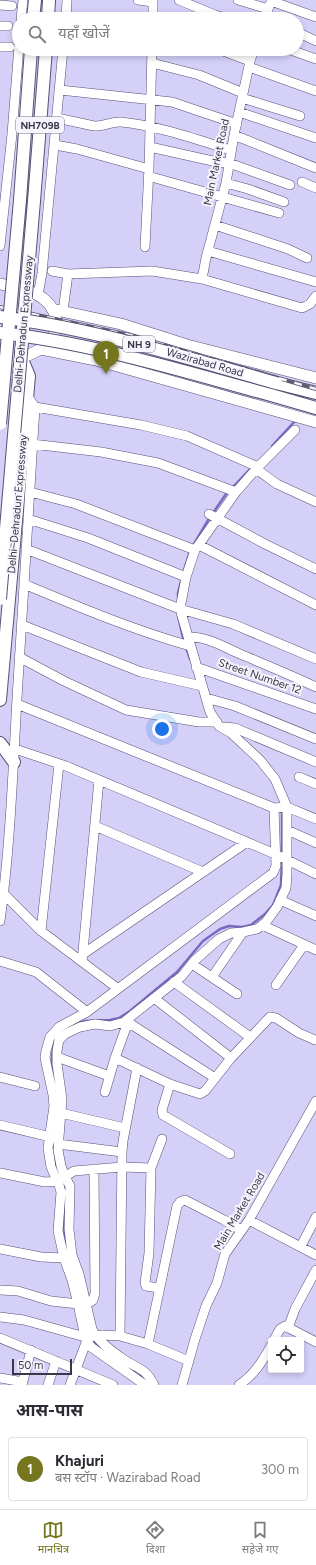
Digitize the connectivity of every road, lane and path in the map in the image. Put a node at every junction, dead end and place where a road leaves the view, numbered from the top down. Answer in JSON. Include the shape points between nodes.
{"nodes":[{"id":1,"x":23,"y":0,"type":"edge"},
{"id":2,"x":35,"y":0,"type":"edge"},
{"id":3,"x":49,"y":0,"type":"edge"},
{"id":4,"x":67,"y":0,"type":"edge"},
{"id":5,"x":138,"y":0,"type":"edge"},
{"id":6,"x":179,"y":0,"type":"edge"},
{"id":7,"x":238,"y":0,"type":"edge"},
{"id":8,"x":153,"y":1,"type":"edge"},
{"id":9,"x":0,"y":5,"type":"edge"},
{"id":10,"x":12,"y":6,"type":"dead end"},
{"id":11,"x":268,"y":11,"type":"edge"},
{"id":12,"x":22,"y":12,"type":"edge"},
{"id":13,"x":34,"y":12,"type":"edge"},
{"id":14,"x":48,"y":12,"type":"edge"},
{"id":15,"x":66,"y":12,"type":"edge"},
{"id":16,"x":153,"y":12,"type":"edge"},
{"id":17,"x":210,"y":12,"type":"edge"},
{"id":18,"x":304,"y":16,"type":"edge"},
{"id":19,"x":316,"y":17,"type":"edge"},
{"id":20,"x":304,"y":35,"type":"edge"},
{"id":21,"x":316,"y":41,"type":"edge"},
{"id":22,"x":10,"y":47,"type":"edge"},
{"id":23,"x":304,"y":55,"type":"edge"},
{"id":24,"x":30,"y":56,"type":"edge"},
{"id":25,"x":45,"y":56,"type":"edge"},
{"id":26,"x":62,"y":56,"type":"edge"},
{"id":27,"x":152,"y":56,"type":"edge"},
{"id":28,"x":233,"y":56,"type":"edge"},
{"id":29,"x":252,"y":56,"type":"edge"},
{"id":30,"x":316,"y":59,"type":"edge"},
{"id":31,"x":152,"y":63,"type":"junction"},
{"id":32,"x":250,"y":64,"type":"junction"},
{"id":33,"x":60,"y":90,"type":"junction"},
{"id":34,"x":316,"y":91,"type":"edge"},
{"id":35,"x":242,"y":95,"type":"junction"},
{"id":36,"x":150,"y":100,"type":"junction"},
{"id":37,"x":239,"y":112,"type":"junction"},
{"id":38,"x":300,"y":116,"type":"dead end"},
{"id":39,"x":57,"y":118,"type":"junction"},
{"id":40,"x":237,"y":124,"type":"junction"},
{"id":41,"x":150,"y":127,"type":"junction"},
{"id":42,"x":234,"y":136,"type":"junction"},
{"id":43,"x":316,"y":138,"type":"edge"},
{"id":44,"x":54,"y":145,"type":"junction"},
{"id":45,"x":150,"y":147,"type":"junction"},
{"id":46,"x":231,"y":150,"type":"junction"},
{"id":47,"x":3,"y":159,"type":"edge"},
{"id":48,"x":229,"y":163,"type":"junction"},
{"id":49,"x":316,"y":168,"type":"edge"},
{"id":50,"x":149,"y":172,"type":"junction"},
{"id":51,"x":302,"y":182,"type":"dead end"},
{"id":52,"x":226,"y":183,"type":"junction"},
{"id":53,"x":290,"y":185,"type":"dead end"},
{"id":54,"x":316,"y":188,"type":"edge"},
{"id":55,"x":223,"y":196,"type":"junction"},
{"id":56,"x":284,"y":202,"type":"dead end"},
{"id":57,"x":279,"y":213,"type":"dead end"},
{"id":58,"x":215,"y":225,"type":"junction"},
{"id":59,"x":0,"y":246,"type":"edge"},
{"id":60,"x":145,"y":247,"type":"dead end"},
{"id":61,"x":208,"y":251,"type":"junction"},
{"id":62,"x":307,"y":258,"type":"dead end"},
{"id":63,"x":52,"y":271,"type":"dead end"},
{"id":64,"x":68,"y":274,"type":"junction"},
{"id":65,"x":202,"y":279,"type":"junction"},
{"id":66,"x":316,"y":282,"type":"edge"},
{"id":67,"x":0,"y":284,"type":"edge"},
{"id":68,"x":38,"y":295,"type":"junction"},
{"id":69,"x":316,"y":296,"type":"edge"},
{"id":70,"x":58,"y":310,"type":"junction"},
{"id":71,"x":0,"y":317,"type":"edge"},
{"id":72,"x":127,"y":326,"type":"junction"},
{"id":73,"x":0,"y":333,"type":"edge"},
{"id":74,"x":41,"y":349,"type":"junction"},
{"id":75,"x":21,"y":357,"type":"junction"},
{"id":76,"x":0,"y":361,"type":"edge"},
{"id":77,"x":108,"y":364,"type":"junction"},
{"id":78,"x":316,"y":378,"type":"edge"},
{"id":79,"x":316,"y":393,"type":"edge"},
{"id":80,"x":27,"y":396,"type":"junction"},
{"id":81,"x":35,"y":407,"type":"junction"},
{"id":82,"x":316,"y":408,"type":"edge"},
{"id":83,"x":316,"y":422,"type":"edge"},
{"id":84,"x":0,"y":424,"type":"edge"},
{"id":85,"x":295,"y":430,"type":"dead end"},
{"id":86,"x":32,"y":444,"type":"junction"},
{"id":87,"x":255,"y":466,"type":"junction"},
{"id":88,"x":232,"y":490,"type":"junction"},
{"id":89,"x":30,"y":492,"type":"junction"},
{"id":90,"x":316,"y":502,"type":"edge"},
{"id":91,"x":213,"y":516,"type":"junction"},
{"id":92,"x":28,"y":519,"type":"junction"},
{"id":93,"x":194,"y":548,"type":"junction"},
{"id":94,"x":26,"y":549,"type":"junction"},
{"id":95,"x":316,"y":569,"type":"edge"},
{"id":96,"x":183,"y":576,"type":"junction"},
{"id":97,"x":24,"y":584,"type":"junction"},
{"id":98,"x":0,"y":599,"type":"edge"},
{"id":99,"x":316,"y":605,"type":"edge"},
{"id":100,"x":178,"y":608,"type":"junction"},
{"id":101,"x":22,"y":624,"type":"junction"},
{"id":102,"x":187,"y":643,"type":"junction"},
{"id":103,"x":19,"y":657,"type":"junction"},
{"id":104,"x":316,"y":659,"type":"edge"},
{"id":105,"x":196,"y":667,"type":"junction"},
{"id":106,"x":200,"y":686,"type":"junction"},
{"id":107,"x":316,"y":687,"type":"edge"},
{"id":108,"x":206,"y":698,"type":"junction"},
{"id":109,"x":0,"y":700,"type":"edge"},
{"id":110,"x":16,"y":704,"type":"junction"},
{"id":111,"x":316,"y":709,"type":"edge"},
{"id":112,"x":216,"y":723,"type":"junction"},
{"id":113,"x":316,"y":739,"type":"edge"},
{"id":114,"x":0,"y":743,"type":"edge"},
{"id":115,"x":15,"y":749,"type":"junction"},
{"id":116,"x":14,"y":762,"type":"junction"},
{"id":117,"x":316,"y":762,"type":"edge"},
{"id":118,"x":59,"y":764,"type":"junction"},
{"id":119,"x":299,"y":777,"type":"dead end"},
{"id":120,"x":99,"y":780,"type":"junction"},
{"id":121,"x":316,"y":784,"type":"edge"},
{"id":122,"x":281,"y":808,"type":"junction"},
{"id":123,"x":316,"y":819,"type":"edge"},
{"id":124,"x":95,"y":826,"type":"junction"},
{"id":125,"x":287,"y":830,"type":"junction"},
{"id":126,"x":248,"y":842,"type":"junction"},
{"id":127,"x":316,"y":843,"type":"edge"},
{"id":128,"x":282,"y":857,"type":"junction"},
{"id":129,"x":203,"y":872,"type":"junction"},
{"id":130,"x":316,"y":874,"type":"edge"},
{"id":131,"x":4,"y":894,"type":"junction"},
{"id":132,"x":280,"y":900,"type":"junction"},
{"id":133,"x":316,"y":916,"type":"edge"},
{"id":134,"x":0,"y":921,"type":"edge"},
{"id":135,"x":262,"y":925,"type":"junction"},
{"id":136,"x":41,"y":931,"type":"junction"},
{"id":137,"x":243,"y":932,"type":"junction"},
{"id":138,"x":304,"y":945,"type":"junction"},
{"id":139,"x":316,"y":950,"type":"edge"},
{"id":140,"x":83,"y":958,"type":"junction"},
{"id":141,"x":0,"y":961,"type":"edge"},
{"id":142,"x":192,"y":964,"type":"junction"},
{"id":143,"x":212,"y":977,"type":"junction"},
{"id":144,"x":174,"y":982,"type":"junction"},
{"id":145,"x":276,"y":986,"type":"dead end"},
{"id":146,"x":117,"y":988,"type":"junction"},
{"id":147,"x":237,"y":994,"type":"dead end"},
{"id":148,"x":154,"y":998,"type":"junction"},
{"id":149,"x":87,"y":1012,"type":"junction"},
{"id":150,"x":127,"y":1022,"type":"junction"},
{"id":151,"x":250,"y":1037,"type":"junction"},
{"id":152,"x":316,"y":1039,"type":"edge"},
{"id":153,"x":57,"y":1057,"type":"junction"},
{"id":154,"x":115,"y":1058,"type":"junction"},
{"id":155,"x":231,"y":1058,"type":"junction"},
{"id":156,"x":137,"y":1068,"type":"junction"},
{"id":157,"x":109,"y":1076,"type":"junction"},
{"id":158,"x":0,"y":1077,"type":"edge"},
{"id":159,"x":215,"y":1078,"type":"junction"},
{"id":160,"x":170,"y":1084,"type":"junction"},
{"id":161,"x":35,"y":1086,"type":"dead end"},
{"id":162,"x":105,"y":1092,"type":"dead end"},
{"id":163,"x":316,"y":1101,"type":"edge"},
{"id":164,"x":61,"y":1113,"type":"junction"},
{"id":165,"x":0,"y":1125,"type":"edge"},
{"id":166,"x":125,"y":1128,"type":"junction"},
{"id":167,"x":55,"y":1139,"type":"junction"},
{"id":168,"x":162,"y":1140,"type":"dead end"},
{"id":169,"x":122,"y":1152,"type":"junction"},
{"id":170,"x":230,"y":1154,"type":"dead end"},
{"id":171,"x":122,"y":1167,"type":"junction"},
{"id":172,"x":151,"y":1168,"type":"junction"},
{"id":173,"x":94,"y":1169,"type":"junction"},
{"id":174,"x":0,"y":1173,"type":"edge"},
{"id":175,"x":61,"y":1179,"type":"junction"},
{"id":176,"x":316,"y":1217,"type":"edge"},
{"id":177,"x":249,"y":1220,"type":"junction"},
{"id":178,"x":241,"y":1230,"type":"junction"},
{"id":179,"x":301,"y":1246,"type":"junction"},
{"id":180,"x":0,"y":1249,"type":"edge"},
{"id":181,"x":316,"y":1255,"type":"edge"},
{"id":182,"x":64,"y":1258,"type":"junction"},
{"id":183,"x":316,"y":1270,"type":"edge"},
{"id":184,"x":159,"y":1288,"type":"junction"},
{"id":185,"x":0,"y":1290,"type":"edge"},
{"id":186,"x":83,"y":1304,"type":"junction"},
{"id":187,"x":0,"y":1317,"type":"edge"},
{"id":188,"x":288,"y":1328,"type":"junction"},
{"id":189,"x":120,"y":1336,"type":"junction"},
{"id":190,"x":90,"y":1337,"type":"junction"},
{"id":191,"x":276,"y":1337,"type":"edge"},
{"id":192,"x":0,"y":1338,"type":"edge"},
{"id":193,"x":316,"y":1342,"type":"edge"},
{"id":194,"x":148,"y":1344,"type":"junction"},
{"id":195,"x":31,"y":1350,"type":"junction"},
{"id":196,"x":268,"y":1351,"type":"edge"},
{"id":197,"x":56,"y":1361,"type":"junction"},
{"id":198,"x":189,"y":1361,"type":"junction"},
{"id":199,"x":76,"y":1369,"type":"junction"},
{"id":200,"x":0,"y":1378,"type":"edge"},
{"id":201,"x":23,"y":1384,"type":"edge"},
{"id":202,"x":48,"y":1385,"type":"edge"},
{"id":203,"x":70,"y":1385,"type":"edge"},
{"id":204,"x":112,"y":1385,"type":"edge"},
{"id":205,"x":145,"y":1385,"type":"edge"},
{"id":206,"x":154,"y":1385,"type":"edge"},
{"id":207,"x":182,"y":1385,"type":"edge"},
{"id":208,"x":239,"y":1385,"type":"edge"}],
"edges":[{"from":1,"to":12,"type":"street"},
{"from":2,"to":13,"type":"highway"},
{"from":3,"to":14,"type":"highway"},
{"from":4,"to":15,"type":"street"},
{"from":5,"to":8,"type":"street"},
{"from":6,"to":17,"type":"street"},
{"from":7,"to":11,"type":"street"},
{"from":8,"to":16,"type":"street"},
{"from":9,"to":10,"type":"street"},
{"from":18,"to":19,"type":"street"},
{"from":20,"to":21,"type":"street"},
{"from":22,"to":47,"type":"street"},
{"from":23,"to":30,"type":"street"},
{"from":24,"to":84,"type":"highway","name":"Delhi-Dehradun Expressway","number":"NH709B","bridge":true},
{"from":25,"to":98,"type":"highway","name":"Delhi-Dehradun Expressway","number":"NH709B","bridge":true},
{"from":26,"to":33,"type":"street"},
{"from":27,"to":31,"type":"street"},
{"from":28,"to":32,"type":"street"},
{"from":29,"to":32,"type":"street","name":"Main Market Road"},
{"from":31,"to":35,"type":"street","via":[[199,76]]},
{"from":31,"to":36,"type":"street"},
{"from":32,"to":34,"type":"street"},
{"from":32,"to":35,"type":"street","name":"Main Market Road"},
{"from":33,"to":36,"type":"street"},
{"from":33,"to":39,"type":"street"},
{"from":35,"to":37,"type":"street","name":"Main Market Road"},
{"from":35,"to":38,"type":"street"},
{"from":36,"to":40,"type":"street","via":[[178,104]]},
{"from":36,"to":41,"type":"street"},
{"from":37,"to":40,"type":"street","name":"Main Market Road"},
{"from":37,"to":43,"type":"street"},
{"from":39,"to":41,"type":"street","via":[[99,127],[115,122]]},
{"from":39,"to":44,"type":"street"},
{"from":40,"to":42,"type":"street","name":"Main Market Road"},
{"from":41,"to":45,"type":"street"},
{"from":41,"to":46,"type":"street"},
{"from":42,"to":46,"type":"street","name":"Main Market Road"},
{"from":42,"to":49,"type":"street"},
{"from":44,"to":50,"type":"street","via":[[77,149]]},
{"from":44,"to":68,"type":"street"},
{"from":45,"to":48,"type":"street"},
{"from":45,"to":50,"type":"street"},
{"from":46,"to":48,"type":"street","name":"Main Market Road"},
{"from":47,"to":59,"type":"street"},
{"from":48,"to":52,"type":"street","name":"Main Market Road"},
{"from":48,"to":53,"type":"street"},
{"from":50,"to":55,"type":"street"},
{"from":50,"to":60,"type":"street"},
{"from":51,"to":54,"type":"street"},
{"from":52,"to":55,"type":"street","name":"Main Market Road"},
{"from":52,"to":56,"type":"street"},
{"from":55,"to":57,"type":"street"},
{"from":55,"to":58,"type":"street","name":"Main Market Road"},
{"from":58,"to":61,"type":"street","name":"Main Market Road"},
{"from":58,"to":62,"type":"street","via":[[288,249]]},
{"from":61,"to":65,"type":"street","name":"Main Market Road"},
{"from":61,"to":66,"type":"street"},
{"from":63,"to":64,"type":"street"},
{"from":64,"to":65,"type":"street","via":[[152,271]]},
{"from":64,"to":70,"type":"street"},
{"from":65,"to":69,"type":"street","via":[[298,308],[306,307]]},
{"from":67,"to":68,"type":"main road"},
{"from":68,"to":70,"type":"main road"},
{"from":70,"to":72,"type":"main road","name":"Wazirabad Road"},
{"from":70,"to":74,"type":"main road","via":[[55,331]]},
{"from":71,"to":79,"type":"highway","name":"Wazirabad Road","number":"NH 9","bridge":true,"via":[[42,322],[138,343]]},
{"from":72,"to":77,"type":"main road","via":[[134,334],[135,348],[121,363]]},
{"from":72,"to":78,"type":"main road","name":"Wazirabad Road","via":[[187,345]]},
{"from":73,"to":82,"type":"highway","name":"Wazirabad Road","bridge":true,"via":[[36,337],[135,358]]},
{"from":74,"to":75,"type":"main road"},
{"from":74,"to":77,"type":"main road"},
{"from":75,"to":76,"type":"main road"},
{"from":75,"to":80,"type":"highway","name":"Delhi–Dehradun Expressway","via":[[29,376]]},
{"from":77,"to":83,"type":"main road"},
{"from":80,"to":81,"type":"street"},
{"from":80,"to":109,"type":"highway","name":"Delhi–Dehradun Expressway"},
{"from":81,"to":86,"type":"street"},
{"from":81,"to":87,"type":"street","via":[[141,425],[187,436]]},
{"from":85,"to":87,"type":"street"},
{"from":86,"to":88,"type":"street","via":[[101,452],[158,463]]},
{"from":86,"to":89,"type":"street"},
{"from":87,"to":88,"type":"street"},
{"from":87,"to":90,"type":"street","via":[[277,484]]},
{"from":88,"to":91,"type":"street"},
{"from":89,"to":92,"type":"street"},
{"from":89,"to":93,"type":"street","via":[[76,504]]},
{"from":91,"to":93,"type":"street"},
{"from":91,"to":95,"type":"street"},
{"from":92,"to":94,"type":"street"},
{"from":92,"to":96,"type":"street","via":[[88,538]]},
{"from":93,"to":96,"type":"street"},
{"from":93,"to":99,"type":"street"},
{"from":94,"to":97,"type":"street"},
{"from":94,"to":100,"type":"street"},
{"from":96,"to":100,"type":"street"},
{"from":97,"to":101,"type":"street"},
{"from":97,"to":102,"type":"street","via":[[127,626]]},
{"from":100,"to":102,"type":"street"},
{"from":100,"to":104,"type":"street","via":[[233,624]]},
{"from":101,"to":103,"type":"street"},
{"from":101,"to":106,"type":"street","via":[[141,672]]},
{"from":102,"to":105,"type":"street"},
{"from":102,"to":107,"type":"street","via":[[195,637],[221,645]]},
{"from":103,"to":110,"type":"street"},
{"from":103,"to":112,"type":"street","via":[[126,710]]},
{"from":105,"to":106,"type":"street"},
{"from":105,"to":111,"type":"street","name":"Street Number 12"},
{"from":106,"to":108,"type":"street"},
{"from":108,"to":112,"type":"street"},
{"from":108,"to":113,"type":"street","via":[[235,706]]},
{"from":110,"to":115,"type":"street"},
{"from":110,"to":122,"type":"street"},
{"from":112,"to":117,"type":"street","via":[[235,728]]},
{"from":112,"to":122,"type":"street","via":[[231,733],[260,760],[275,779]]},
{"from":114,"to":116,"type":"highway"},
{"from":115,"to":116,"type":"street"},
{"from":115,"to":118,"type":"street"},
{"from":116,"to":131,"type":"street"},
{"from":118,"to":120,"type":"street"},
{"from":118,"to":136,"type":"street"},
{"from":119,"to":121,"type":"street"},
{"from":120,"to":124,"type":"street"},
{"from":120,"to":126,"type":"street"},
{"from":122,"to":123,"type":"street"},
{"from":122,"to":125,"type":"street"},
{"from":122,"to":128,"type":"street"},
{"from":124,"to":129,"type":"street"},
{"from":124,"to":140,"type":"street"},
{"from":125,"to":127,"type":"street"},
{"from":125,"to":128,"type":"street"},
{"from":126,"to":128,"type":"street"},
{"from":126,"to":129,"type":"street"},
{"from":128,"to":130,"type":"street"},
{"from":128,"to":132,"type":"street","via":[[286,888]]},
{"from":128,"to":146,"type":"street","via":[[268,877]]},
{"from":129,"to":140,"type":"street"},
{"from":131,"to":134,"type":"street"},
{"from":131,"to":136,"type":"street"},
{"from":132,"to":133,"type":"street"},
{"from":132,"to":135,"type":"street"},
{"from":135,"to":137,"type":"street"},
{"from":135,"to":138,"type":"street"},
{"from":136,"to":140,"type":"street"},
{"from":137,"to":142,"type":"street","via":[[231,933],[219,939]]},
{"from":137,"to":143,"type":"street"},
{"from":138,"to":139,"type":"street"},
{"from":138,"to":145,"type":"street"},
{"from":140,"to":146,"type":"street"},
{"from":141,"to":149,"type":"street","via":[[36,972]]},
{"from":142,"to":143,"type":"street"},
{"from":142,"to":144,"type":"street"},
{"from":143,"to":147,"type":"street"},
{"from":144,"to":148,"type":"street"},
{"from":144,"to":151,"type":"street"},
{"from":146,"to":149,"type":"street"},
{"from":148,"to":150,"type":"street"},
{"from":148,"to":155,"type":"street"},
{"from":149,"to":167,"type":"street","via":[[60,1027],[50,1037],[46,1051],[53,1095]]},
{"from":150,"to":153,"type":"street","via":[[110,1026],[95,1024],[72,1030],[59,1040]]},
{"from":150,"to":154,"type":"street"},
{"from":150,"to":159,"type":"street"},
{"from":151,"to":152,"type":"street","via":[[267,1019],[273,1017],[299,1034]]},
{"from":151,"to":155,"type":"street"},
{"from":153,"to":157,"type":"street"},
{"from":153,"to":164,"type":"street"},
{"from":154,"to":156,"type":"street"},
{"from":154,"to":157,"type":"street"},
{"from":155,"to":159,"type":"street"},
{"from":156,"to":160,"type":"street"},
{"from":156,"to":166,"type":"street"},
{"from":157,"to":162,"type":"street"},
{"from":158,"to":161,"type":"street"},
{"from":159,"to":160,"type":"street","via":[[200,1094]]},
{"from":160,"to":170,"type":"street","via":[[162,1110],[163,1115]]},
{"from":163,"to":177,"type":"street","name":"Main Market Road"},
{"from":164,"to":166,"type":"street"},
{"from":164,"to":167,"type":"street"},
{"from":165,"to":167,"type":"street"},
{"from":166,"to":169,"type":"street"},
{"from":167,"to":169,"type":"street"},
{"from":167,"to":175,"type":"street","via":[[48,1148],[51,1168]]},
{"from":168,"to":172,"type":"street"},
{"from":169,"to":171,"type":"street"},
{"from":171,"to":172,"type":"street"},
{"from":171,"to":173,"type":"street"},
{"from":171,"to":189,"type":"street"},
{"from":172,"to":184,"type":"street","via":[[149,1260],[145,1283],[146,1286]]},
{"from":173,"to":175,"type":"street","via":[[74,1171]]},
{"from":173,"to":186,"type":"street","via":[[95,1293],[92,1300]]},
{"from":174,"to":175,"type":"street","via":[[45,1182]]},
{"from":175,"to":182,"type":"street","via":[[58,1231]]},
{"from":175,"to":186,"type":"street","via":[[69,1184],[70,1189],[69,1229]]},
{"from":176,"to":179,"type":"street"},
{"from":177,"to":178,"type":"street","name":"Main Market Road"},
{"from":177,"to":179,"type":"street"},
{"from":178,"to":184,"type":"street","via":[[182,1200],[177,1206]]},
{"from":178,"to":198,"type":"street","name":"Main Market Road","via":[[225,1254]]},
{"from":179,"to":181,"type":"street"},
{"from":180,"to":182,"type":"street","via":[[41,1257]]},
{"from":182,"to":186,"type":"street"},
{"from":183,"to":188,"type":"street"},
{"from":184,"to":194,"type":"street"},
{"from":185,"to":186,"type":"street","via":[[18,1291],[51,1301]]},
{"from":186,"to":190,"type":"street"},
{"from":187,"to":190,"type":"street","via":[[24,1320]]},
{"from":188,"to":191,"type":"street","via":[[282,1327]]},
{"from":188,"to":193,"type":"street"},
{"from":189,"to":190,"type":"street"},
{"from":189,"to":194,"type":"street"},
{"from":190,"to":199,"type":"street"},
{"from":190,"to":205,"type":"street","via":[[91,1347]]},
{"from":190,"to":206,"type":"street","via":[[143,1370]]},
{"from":192,"to":195,"type":"street"},
{"from":194,"to":198,"type":"street"},
{"from":195,"to":197,"type":"street"},
{"from":195,"to":201,"type":"street"},
{"from":196,"to":208,"type":"street","via":[[260,1366]]},
{"from":197,"to":199,"type":"street"},
{"from":197,"to":202,"type":"street"},
{"from":198,"to":207,"type":"street","name":"Main Market Road"},
{"from":199,"to":203,"type":"street"},
{"from":199,"to":204,"type":"street"},
{"from":200,"to":201,"type":"street"}]}
